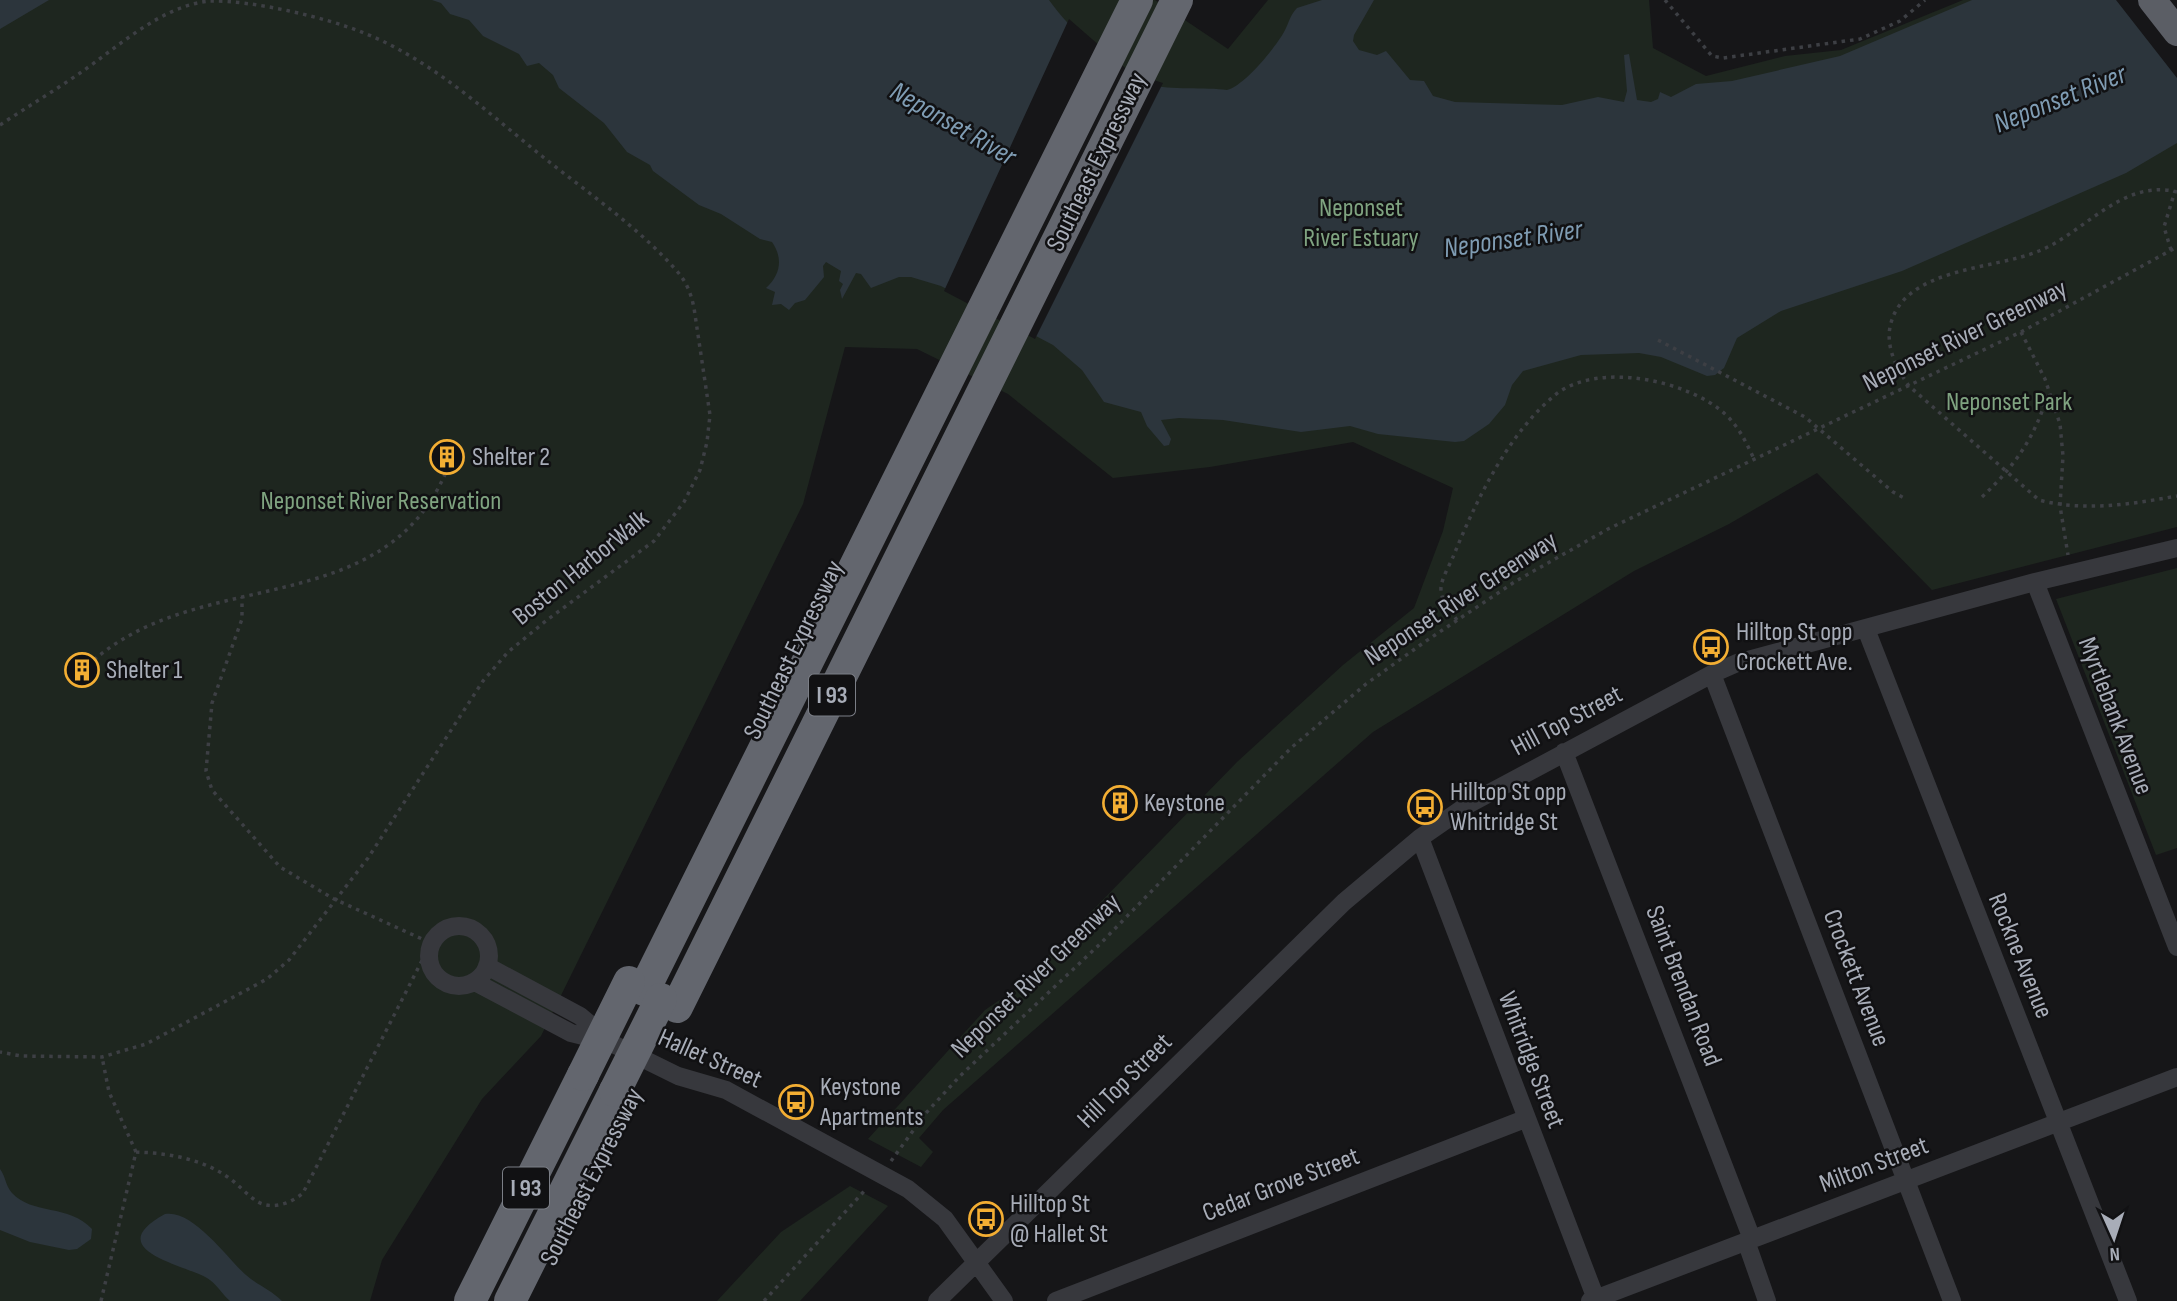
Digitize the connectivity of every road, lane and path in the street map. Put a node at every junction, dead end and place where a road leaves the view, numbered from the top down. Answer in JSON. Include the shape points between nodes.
{"nodes":[{"id":1,"x":1118,"y":0,"type":"edge"},
{"id":2,"x":1665,"y":0,"type":"edge"},
{"id":3,"x":1925,"y":0,"type":"edge"},
{"id":4,"x":2152,"y":0,"type":"edge"},
{"id":5,"x":1160,"y":2,"type":"edge"},
{"id":6,"x":2177,"y":32,"type":"edge"},
{"id":7,"x":0,"y":125,"type":"edge"},
{"id":8,"x":2176,"y":192,"type":"edge"},
{"id":9,"x":2177,"y":247,"type":"edge"},
{"id":10,"x":2171,"y":250,"type":"junction"},
{"id":11,"x":2021,"y":332,"type":"junction"},
{"id":12,"x":1658,"y":340,"type":"dead end"},
{"id":13,"x":963,"y":371,"type":"junction"},
{"id":14,"x":1909,"y":386,"type":"junction"},
{"id":15,"x":2049,"y":391,"type":"junction"},
{"id":16,"x":1820,"y":428,"type":"junction"},
{"id":17,"x":1754,"y":458,"type":"junction"},
{"id":18,"x":446,"y":472,"type":"dead end"},
{"id":19,"x":2008,"y":472,"type":"junction"},
{"id":20,"x":2177,"y":496,"type":"edge"},
{"id":21,"x":1982,"y":497,"type":"dead end"},
{"id":22,"x":1906,"y":499,"type":"dead end"},
{"id":23,"x":2060,"y":506,"type":"junction"},
{"id":24,"x":2177,"y":548,"type":"edge"},
{"id":25,"x":2071,"y":573,"type":"junction"},
{"id":26,"x":2035,"y":582,"type":"junction"},
{"id":27,"x":242,"y":597,"type":"junction"},
{"id":28,"x":1457,"y":620,"type":"junction"},
{"id":29,"x":1866,"y":629,"type":"junction"},
{"id":30,"x":94,"y":660,"type":"dead end"},
{"id":31,"x":1712,"y":674,"type":"junction"},
{"id":32,"x":1564,"y":752,"type":"junction"},
{"id":33,"x":1420,"y":838,"type":"junction"},
{"id":34,"x":334,"y":899,"type":"junction"},
{"id":35,"x":431,"y":943,"type":"junction"},
{"id":36,"x":2177,"y":947,"type":"edge"},
{"id":37,"x":487,"y":966,"type":"junction"},
{"id":38,"x":475,"y":982,"type":"junction"},
{"id":39,"x":653,"y":994,"type":"junction"},
{"id":40,"x":611,"y":1042,"type":"junction"},
{"id":41,"x":0,"y":1052,"type":"edge"},
{"id":42,"x":102,"y":1058,"type":"junction"},
{"id":43,"x":2177,"y":1077,"type":"edge"},
{"id":44,"x":607,"y":1087,"type":"junction"},
{"id":45,"x":1525,"y":1119,"type":"junction"},
{"id":46,"x":2059,"y":1122,"type":"junction"},
{"id":47,"x":136,"y":1152,"type":"junction"},
{"id":48,"x":894,"y":1157,"type":"dead end"},
{"id":49,"x":1906,"y":1181,"type":"junction"},
{"id":50,"x":865,"y":1191,"type":"dead end"},
{"id":51,"x":1749,"y":1240,"type":"junction"},
{"id":52,"x":977,"y":1263,"type":"junction"},
{"id":53,"x":1593,"y":1300,"type":"edge"},
{"id":54,"x":101,"y":1301,"type":"edge"},
{"id":55,"x":470,"y":1301,"type":"edge"},
{"id":56,"x":489,"y":1301,"type":"edge"},
{"id":57,"x":510,"y":1301,"type":"edge"},
{"id":58,"x":530,"y":1301,"type":"edge"},
{"id":59,"x":764,"y":1301,"type":"edge"},
{"id":60,"x":937,"y":1301,"type":"edge"},
{"id":61,"x":1004,"y":1301,"type":"edge"},
{"id":62,"x":1056,"y":1301,"type":"edge"},
{"id":63,"x":1767,"y":1301,"type":"edge"},
{"id":64,"x":1952,"y":1301,"type":"edge"},
{"id":65,"x":2128,"y":1301,"type":"edge"}],
"edges":[{"from":1,"to":13,"type":"highway","name":"Southeast Expressway","number":"I 93"},
{"from":2,"to":3,"type":"path","via":[[1712,56],[1723,58],[1860,39],[1900,21]]},
{"from":4,"to":6,"type":"highway"},
{"from":5,"to":13,"type":"highway","name":"Southeast Expressway","number":"I 93"},
{"from":7,"to":34,"type":"path","name":"Boston HarborWalk","via":[[173,13],[206,1],[261,5],[363,32],[402,51],[472,98],[606,203],[677,271],[690,291],[710,415],[700,470],[684,502],[654,541],[508,652],[368,858]]},
{"from":8,"to":10,"type":"path","via":[[2164,227]]},
{"from":8,"to":14,"type":"path","via":[[2133,195],[2038,252],[1923,285],[1892,315],[1888,335],[1898,370]]},
{"from":9,"to":10,"type":"path","name":"Neponset River Greenway"},
{"from":10,"to":11,"type":"path","name":"Neponset River Greenway"},
{"from":11,"to":14,"type":"path","name":"Neponset River Greenway"},
{"from":11,"to":15,"type":"path"},
{"from":12,"to":16,"type":"path"},
{"from":13,"to":39,"type":"highway","name":"Southeast Expressway","number":"I 93"},
{"from":13,"to":39,"type":"highway","name":"Southeast Expressway","number":"I 93"},
{"from":14,"to":16,"type":"path","name":"Neponset River Greenway"},
{"from":14,"to":19,"type":"path"},
{"from":15,"to":19,"type":"path","via":[[2033,436]]},
{"from":15,"to":23,"type":"path","via":[[2060,424]]},
{"from":16,"to":17,"type":"path","name":"Neponset River Greenway"},
{"from":16,"to":22,"type":"path"},
{"from":17,"to":28,"type":"path","name":"Neponset River Greenway","via":[[1597,535]]},
{"from":17,"to":28,"type":"path","via":[[1741,432],[1724,413],[1671,385],[1605,377],[1572,385],[1532,418],[1503,458],[1465,528],[1441,586],[1443,600]]},
{"from":18,"to":27,"type":"path","via":[[415,522],[376,555],[338,571]]},
{"from":19,"to":21,"type":"path"},
{"from":19,"to":23,"type":"path","via":[[2039,500]]},
{"from":20,"to":23,"type":"path","via":[[2130,504]]},
{"from":23,"to":25,"type":"path"},
{"from":24,"to":25,"type":"street","name":"Hill Top Street"},
{"from":25,"to":26,"type":"street","name":"Hill Top Street"},
{"from":26,"to":29,"type":"street","name":"Hill Top Street"},
{"from":26,"to":36,"type":"street","name":"Myrtlebank Avenue"},
{"from":27,"to":30,"type":"path","via":[[163,621],[127,637]]},
{"from":27,"to":34,"type":"path","via":[[242,619],[212,703],[206,771],[212,790],[279,867]]},
{"from":28,"to":48,"type":"path","name":"Neponset River Greenway","via":[[1366,684],[1291,748],[1100,944],[942,1094]]},
{"from":29,"to":31,"type":"street","name":"Hill Top Street","via":[[1761,656]]},
{"from":29,"to":46,"type":"street","name":"Rockne Avenue"},
{"from":31,"to":32,"type":"street","name":"Hill Top Street"},
{"from":31,"to":49,"type":"street","name":"Crockett Avenue"},
{"from":32,"to":33,"type":"street","name":"Hill Top Street","via":[[1469,804]]},
{"from":32,"to":51,"type":"street","name":"Saint Brendan Road"},
{"from":33,"to":45,"type":"street","name":"Whitridge Street"},
{"from":33,"to":52,"type":"street","name":"Hill Top Street","via":[[1344,902]]},
{"from":34,"to":35,"type":"path"},
{"from":34,"to":42,"type":"path","name":"Boston HarborWalk","via":[[289,960],[267,979],[146,1044]]},
{"from":35,"to":37,"type":"street","via":[[448,928],[471,928],[484,940]]},
{"from":35,"to":38,"type":"street","name":"Hallet Street","via":[[429,962],[438,979],[456,986]]},
{"from":35,"to":47,"type":"path","via":[[295,1201],[259,1202],[227,1176],[184,1158]]},
{"from":37,"to":38,"type":"street"},
{"from":37,"to":40,"type":"street","name":"Hallet Street","via":[[590,1022]]},
{"from":38,"to":40,"type":"street","name":"Hallet Street","via":[[571,1033]]},
{"from":39,"to":44,"type":"highway","name":"Southeast Expressway","number":"I 93","bridge":true},
{"from":39,"to":44,"type":"highway","name":"Southeast Expressway","number":"I 93"},
{"from":40,"to":52,"type":"street","name":"Hallet Street","via":[[678,1076],[726,1090],[908,1189],[945,1219]]},
{"from":41,"to":42,"type":"path","name":"Boston HarborWalk"},
{"from":42,"to":47,"type":"path","via":[[109,1092]]},
{"from":43,"to":46,"type":"street","name":"Milton Street"},
{"from":44,"to":55,"type":"highway","name":"Southeast Expressway","number":"I 93"},
{"from":44,"to":56,"type":"highway","number":"I 93"},
{"from":44,"to":57,"type":"highway","number":"I 93"},
{"from":44,"to":58,"type":"highway","name":"Southeast Expressway","number":"I 93"},
{"from":45,"to":53,"type":"street","name":"Whitridge Street"},
{"from":45,"to":62,"type":"street","name":"Cedar Grove Street"},
{"from":46,"to":49,"type":"street","name":"Milton Street"},
{"from":46,"to":65,"type":"street","name":"Rockne Avenue"},
{"from":47,"to":54,"type":"path"},
{"from":49,"to":51,"type":"street","name":"Milton Street"},
{"from":49,"to":64,"type":"street","name":"Crockett Avenue"},
{"from":50,"to":59,"type":"path"},
{"from":51,"to":53,"type":"street","name":"Milton Street"},
{"from":51,"to":63,"type":"street","name":"Saint Brendan Road"},
{"from":52,"to":60,"type":"street"},
{"from":52,"to":61,"type":"street","name":"Hallet Street"}]}
